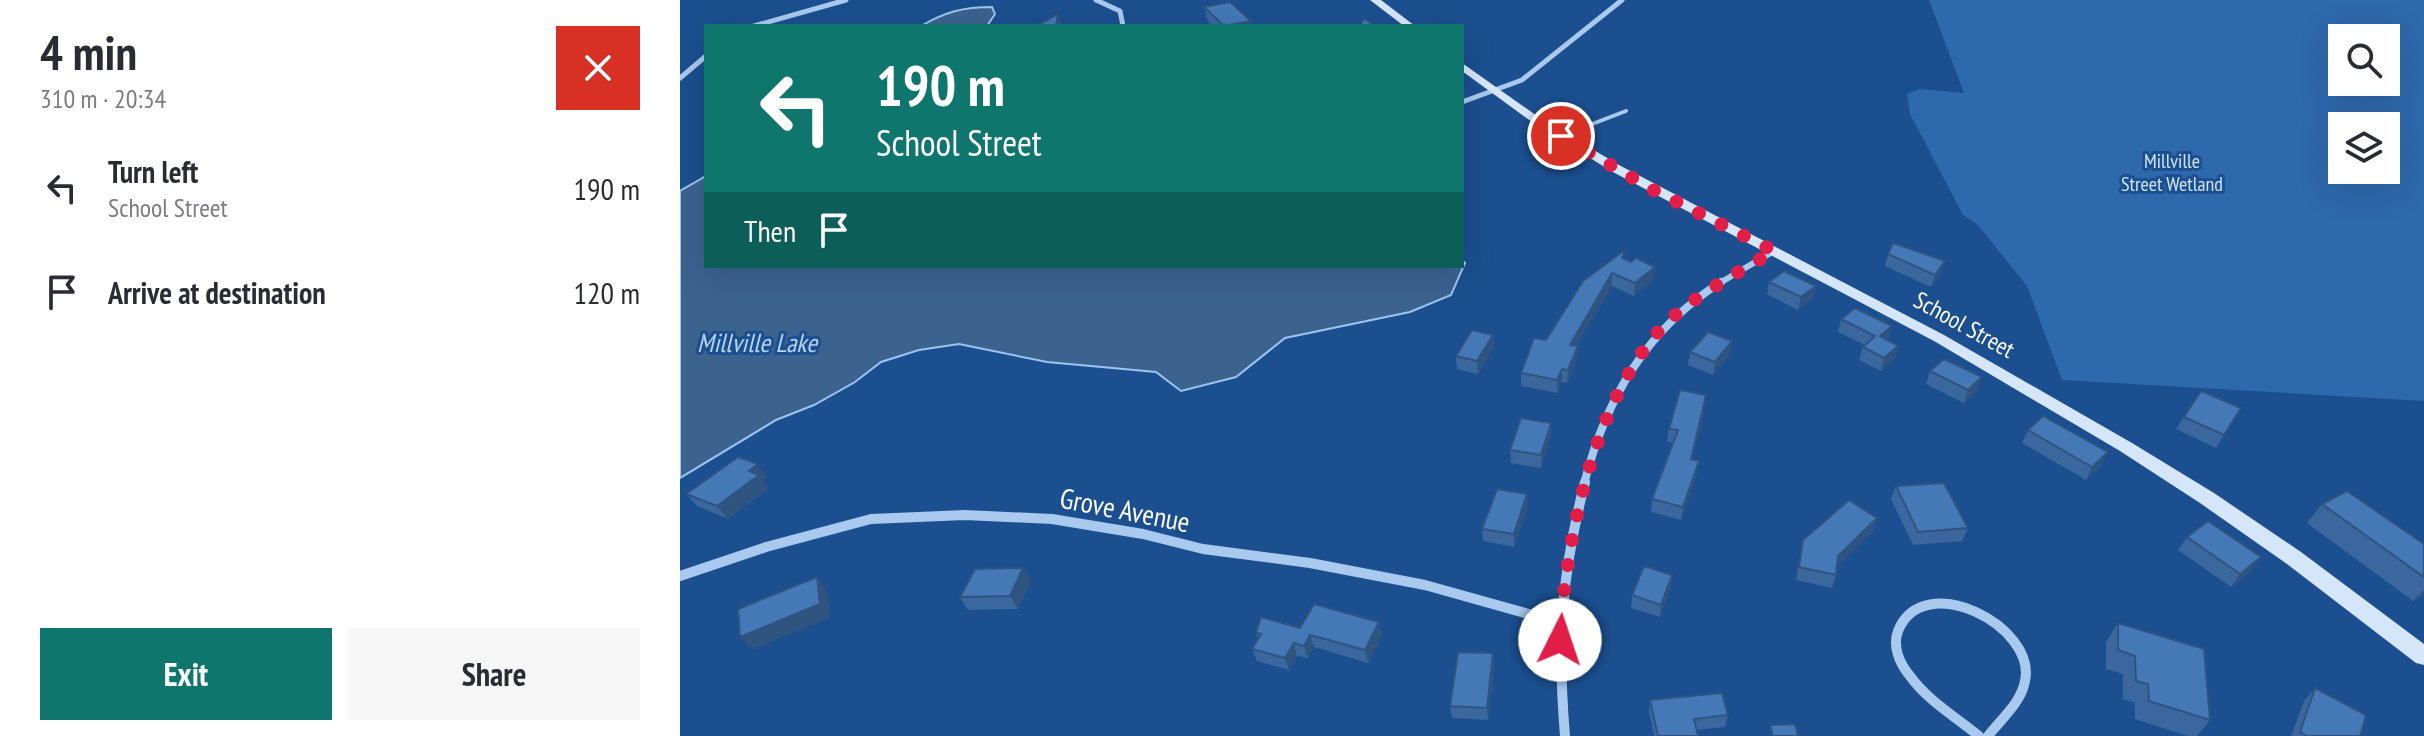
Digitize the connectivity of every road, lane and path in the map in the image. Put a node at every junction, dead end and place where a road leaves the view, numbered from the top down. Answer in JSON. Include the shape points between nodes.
{"nodes":[{"id":1,"x":846,"y":0,"type":"edge"},
{"id":2,"x":1096,"y":0,"type":"edge"},
{"id":3,"x":1375,"y":0,"type":"edge"},
{"id":4,"x":1622,"y":0,"type":"edge"},
{"id":5,"x":761,"y":24,"type":"edge"},
{"id":6,"x":1123,"y":24,"type":"edge"},
{"id":7,"x":1407,"y":24,"type":"edge"},
{"id":8,"x":704,"y":58,"type":"edge"},
{"id":9,"x":1464,"y":67,"type":"edge"},
{"id":10,"x":680,"y":78,"type":"edge"},
{"id":11,"x":1497,"y":91,"type":"junction"},
{"id":12,"x":1464,"y":101,"type":"edge"},
{"id":13,"x":1626,"y":111,"type":"dead end"},
{"id":14,"x":1561,"y":136,"type":"junction"},
{"id":15,"x":1774,"y":251,"type":"junction"},
{"id":16,"x":680,"y":576,"type":"edge"},
{"id":17,"x":1561,"y":623,"type":"junction"},
{"id":18,"x":2424,"y":656,"type":"edge"},
{"id":19,"x":1565,"y":736,"type":"edge"},
{"id":20,"x":1979,"y":736,"type":"edge"},
{"id":21,"x":1988,"y":736,"type":"edge"}],
"edges":[{"from":1,"to":5,"type":"street"},
{"from":2,"to":6,"type":"street","via":[[1120,11]]},
{"from":3,"to":7,"type":"street"},
{"from":4,"to":11,"type":"street","via":[[1535,71]]},
{"from":8,"to":10,"type":"street"},
{"from":9,"to":11,"type":"street","name":"School Street"},
{"from":11,"to":12,"type":"street"},
{"from":11,"to":14,"type":"street","name":"School Street"},
{"from":13,"to":14,"type":"lane"},
{"from":14,"to":15,"type":"street","name":"School Street"},
{"from":15,"to":17,"type":"street","via":[[1672,318],[1628,376],[1581,495]]},
{"from":15,"to":18,"type":"street","name":"School Street","via":[[1939,338],[2126,447],[2219,506]]},
{"from":16,"to":17,"type":"street","name":"Grove Avenue","via":[[871,519],[1052,519],[1425,585]]},
{"from":17,"to":19,"type":"street"},
{"from":20,"to":21,"type":"street","via":[[1914,682],[1901,664],[1897,628],[1921,606],[1940,603],[1981,613],[2014,640],[2023,657],[2023,690]]}]}
